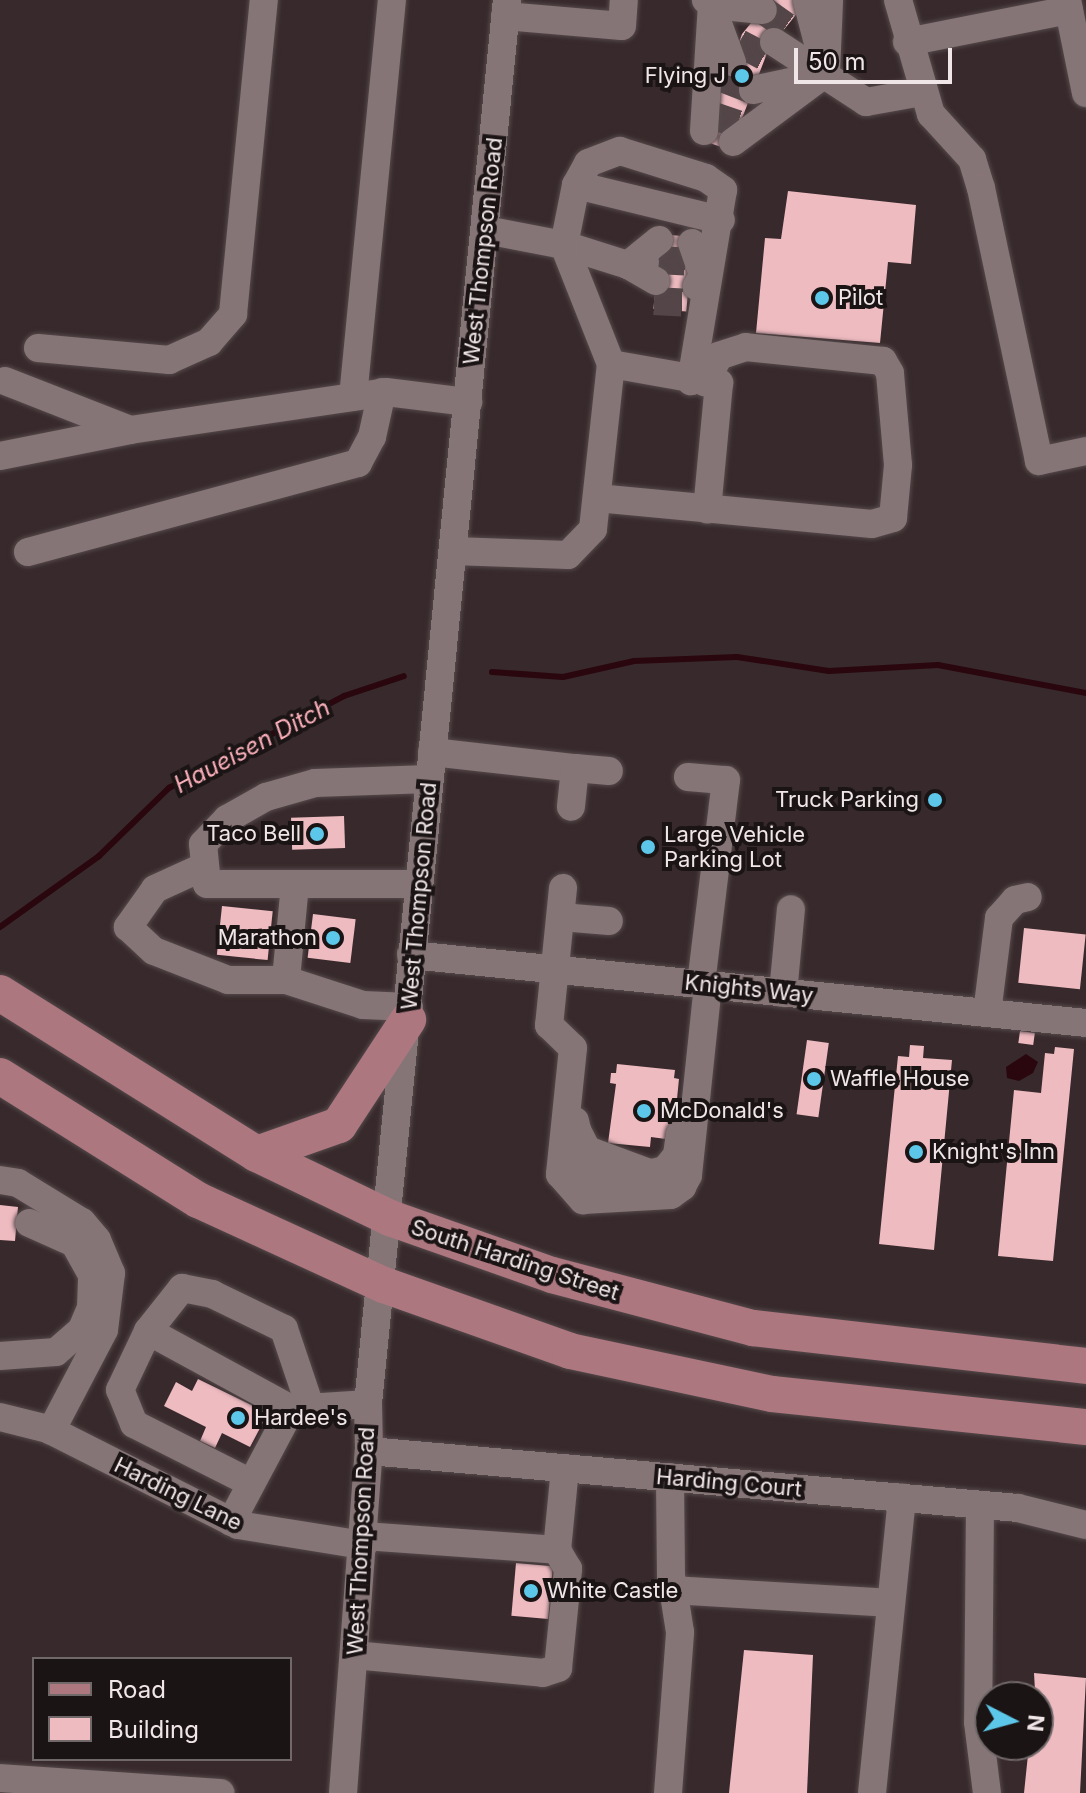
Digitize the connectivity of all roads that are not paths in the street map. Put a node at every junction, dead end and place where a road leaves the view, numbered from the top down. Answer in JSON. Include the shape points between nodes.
{"nodes":[{"id":1,"x":264,"y":0,"type":"edge"},
{"id":2,"x":392,"y":0,"type":"edge"},
{"id":3,"x":624,"y":0,"type":"edge"},
{"id":4,"x":820,"y":0,"type":"edge"},
{"id":5,"x":829,"y":0,"type":"edge"},
{"id":6,"x":898,"y":0,"type":"edge"},
{"id":7,"x":717,"y":1,"type":"edge"},
{"id":8,"x":1068,"y":5,"type":"edge"},
{"id":9,"x":506,"y":8,"type":"edge"},
{"id":10,"x":907,"y":42,"type":"junction"},
{"id":11,"x":733,"y":62,"type":"edge"},
{"id":12,"x":766,"y":68,"type":"edge"},
{"id":13,"x":826,"y":73,"type":"junction"},
{"id":14,"x":922,"y":92,"type":"junction"},
{"id":15,"x":1086,"y":93,"type":"edge"},
{"id":16,"x":576,"y":185,"type":"junction"},
{"id":17,"x":721,"y":220,"type":"junction"},
{"id":18,"x":486,"y":230,"type":"junction"},
{"id":19,"x":564,"y":245,"type":"junction"},
{"id":20,"x":628,"y":265,"type":"junction"},
{"id":21,"x":38,"y":348,"type":"dead end"},
{"id":22,"x":611,"y":364,"type":"junction"},
{"id":23,"x":5,"y":381,"type":"dead end"},
{"id":24,"x":698,"y":381,"type":"junction"},
{"id":25,"x":382,"y":392,"type":"junction"},
{"id":26,"x":353,"y":397,"type":"junction"},
{"id":27,"x":468,"y":402,"type":"junction"},
{"id":28,"x":130,"y":430,"type":"junction"},
{"id":29,"x":1086,"y":451,"type":"edge"},
{"id":30,"x":0,"y":456,"type":"edge"},
{"id":31,"x":597,"y":498,"type":"junction"},
{"id":32,"x":707,"y":509,"type":"junction"},
{"id":33,"x":453,"y":551,"type":"junction"},
{"id":34,"x":28,"y":552,"type":"dead end"},
{"id":35,"x":431,"y":766,"type":"junction"},
{"id":36,"x":575,"y":768,"type":"junction"},
{"id":37,"x":609,"y":771,"type":"dead end"},
{"id":38,"x":688,"y":777,"type":"dead end"},
{"id":39,"x":571,"y":807,"type":"dead end"},
{"id":40,"x":203,"y":867,"type":"junction"},
{"id":41,"x":295,"y":884,"type":"junction"},
{"id":42,"x":418,"y":884,"type":"junction"},
{"id":43,"x":563,"y":888,"type":"dead end"},
{"id":44,"x":1028,"y":897,"type":"dead end"},
{"id":45,"x":791,"y":909,"type":"dead end"},
{"id":46,"x":561,"y":917,"type":"junction"},
{"id":47,"x":609,"y":921,"type":"dead end"},
{"id":48,"x":411,"y":955,"type":"junction"},
{"id":49,"x":556,"y":970,"type":"junction"},
{"id":50,"x":286,"y":980,"type":"junction"},
{"id":51,"x":705,"y":985,"type":"junction"},
{"id":52,"x":0,"y":993,"type":"edge"},
{"id":53,"x":783,"y":993,"type":"junction"},
{"id":54,"x":987,"y":1013,"type":"junction"},
{"id":55,"x":408,"y":1014,"type":"junction"},
{"id":56,"x":1086,"y":1023,"type":"edge"},
{"id":57,"x":703,"y":1028,"type":"junction"},
{"id":58,"x":573,"y":1048,"type":"junction"},
{"id":59,"x":0,"y":1076,"type":"edge"},
{"id":60,"x":257,"y":1154,"type":"junction"},
{"id":61,"x":0,"y":1180,"type":"edge"},
{"id":62,"x":390,"y":1218,"type":"junction"},
{"id":63,"x":29,"y":1223,"type":"dead end"},
{"id":64,"x":384,"y":1285,"type":"junction"},
{"id":65,"x":148,"y":1331,"type":"junction"},
{"id":66,"x":0,"y":1356,"type":"edge"},
{"id":67,"x":1086,"y":1366,"type":"edge"},
{"id":68,"x":368,"y":1404,"type":"junction"},
{"id":69,"x":301,"y":1409,"type":"junction"},
{"id":70,"x":0,"y":1417,"type":"edge"},
{"id":71,"x":1086,"y":1427,"type":"edge"},
{"id":72,"x":51,"y":1431,"type":"junction"},
{"id":73,"x":369,"y":1451,"type":"junction"},
{"id":74,"x":565,"y":1468,"type":"junction"},
{"id":75,"x":670,"y":1477,"type":"junction"},
{"id":76,"x":251,"y":1483,"type":"junction"},
{"id":77,"x":902,"y":1498,"type":"junction"},
{"id":78,"x":980,"y":1505,"type":"junction"},
{"id":79,"x":231,"y":1522,"type":"junction"},
{"id":80,"x":1086,"y":1525,"type":"edge"},
{"id":81,"x":363,"y":1540,"type":"junction"},
{"id":82,"x":557,"y":1550,"type":"junction"},
{"id":83,"x":673,"y":1590,"type":"junction"},
{"id":84,"x":891,"y":1603,"type":"junction"},
{"id":85,"x":354,"y":1655,"type":"junction"},
{"id":86,"x":0,"y":1778,"type":"edge"},
{"id":87,"x":212,"y":1793,"type":"edge"},
{"id":88,"x":220,"y":1793,"type":"edge"},
{"id":89,"x":343,"y":1793,"type":"edge"},
{"id":90,"x":668,"y":1793,"type":"edge"},
{"id":91,"x":872,"y":1793,"type":"edge"},
{"id":92,"x":987,"y":1793,"type":"edge"}],
"edges":[{"from":1,"to":21,"type":"street","via":[[233,314],[209,342],[169,360]]},
{"from":2,"to":26,"type":"street"},
{"from":3,"to":9,"type":"street","via":[[622,26]]},
{"from":4,"to":13,"type":"street"},
{"from":5,"to":13,"type":"street"},
{"from":6,"to":10,"type":"street"},
{"from":7,"to":11,"type":"street"},
{"from":7,"to":11,"type":"street"},
{"from":7,"to":11,"type":"street"},
{"from":8,"to":10,"type":"street"},
{"from":8,"to":15,"type":"street"},
{"from":9,"to":18,"type":"street","name":"West Thompson Road"},
{"from":10,"to":14,"type":"street"},
{"from":12,"to":13,"type":"street"},
{"from":12,"to":13,"type":"street"},
{"from":12,"to":13,"type":"street"},
{"from":12,"to":13,"type":"street"},
{"from":13,"to":14,"type":"street","via":[[866,102]]},
{"from":14,"to":29,"type":"street","via":[[931,114],[972,159],[1039,461]]},
{"from":16,"to":17,"type":"street"},
{"from":16,"to":17,"type":"street","via":[[588,163],[620,151],[706,178],[723,190]]},
{"from":16,"to":19,"type":"street"},
{"from":17,"to":24,"type":"street","via":[[695,274]]},
{"from":18,"to":19,"type":"street"},
{"from":18,"to":27,"type":"street","name":"West Thompson Road"},
{"from":19,"to":20,"type":"street"},
{"from":19,"to":22,"type":"street"},
{"from":20,"to":20,"type":"street","via":[[657,270]]},
{"from":22,"to":24,"type":"street"},
{"from":22,"to":31,"type":"street"},
{"from":23,"to":28,"type":"street"},
{"from":24,"to":32,"type":"street","via":[[719,383]]},
{"from":24,"to":32,"type":"street","via":[[719,356],[746,347],[883,361],[890,373],[898,465],[896,506],[893,518],[884,523]]},
{"from":25,"to":26,"type":"street"},
{"from":25,"to":27,"type":"street"},
{"from":25,"to":34,"type":"street","via":[[372,437],[358,463]]},
{"from":26,"to":28,"type":"street"},
{"from":27,"to":33,"type":"street","name":"West Thompson Road"},
{"from":28,"to":30,"type":"street"},
{"from":31,"to":32,"type":"street"},
{"from":31,"to":33,"type":"street","via":[[593,529],[568,555]]},
{"from":33,"to":35,"type":"street","name":"West Thompson Road"},
{"from":35,"to":36,"type":"street"},
{"from":35,"to":40,"type":"street","via":[[315,783],[266,797],[227,819],[203,844]]},
{"from":35,"to":42,"type":"street","name":"West Thompson Road"},
{"from":36,"to":37,"type":"street"},
{"from":36,"to":39,"type":"street"},
{"from":38,"to":51,"type":"street","via":[[726,780],[697,929]]},
{"from":40,"to":41,"type":"street","via":[[207,884]]},
{"from":40,"to":50,"type":"street","via":[[155,889],[128,927],[154,951],[228,980]]},
{"from":41,"to":42,"type":"street"},
{"from":41,"to":50,"type":"street"},
{"from":42,"to":48,"type":"street","name":"West Thompson Road"},
{"from":43,"to":46,"type":"street"},
{"from":44,"to":54,"type":"street","via":[[1015,900],[999,918]]},
{"from":45,"to":53,"type":"street"},
{"from":46,"to":47,"type":"street"},
{"from":46,"to":49,"type":"street"},
{"from":48,"to":49,"type":"street","name":"Knights Way"},
{"from":48,"to":55,"type":"street","name":"West Thompson Road"},
{"from":49,"to":51,"type":"street","name":"Knights Way"},
{"from":49,"to":58,"type":"street","via":[[549,1025]]},
{"from":50,"to":55,"type":"street"},
{"from":51,"to":53,"type":"street","name":"Knights Way"},
{"from":51,"to":57,"type":"street"},
{"from":52,"to":60,"type":"main road","name":"South Harding Street"},
{"from":53,"to":54,"type":"street","name":"Knights Way"},
{"from":54,"to":56,"type":"street","name":"Knights Way"},
{"from":55,"to":60,"type":"main road","via":[[339,1125]]},
{"from":55,"to":62,"type":"street","name":"West Thompson Road"},
{"from":57,"to":58,"type":"street","via":[[686,1066],[677,1155],[665,1170],[599,1183],[581,1155]]},
{"from":57,"to":58,"type":"street","via":[[688,1175],[671,1195],[583,1200],[560,1174]]},
{"from":59,"to":64,"type":"main road","via":[[198,1200]]},
{"from":60,"to":62,"type":"main road","name":"South Harding Street"},
{"from":61,"to":72,"type":"street","via":[[18,1183],[82,1222],[111,1273],[104,1330]]},
{"from":62,"to":64,"type":"street","name":"West Thompson Road"},
{"from":62,"to":67,"type":"main road","name":"South Harding Street","via":[[552,1275],[753,1328]]},
{"from":63,"to":66,"type":"street","via":[[74,1243],[92,1275],[91,1308],[82,1329],[56,1352]]},
{"from":64,"to":68,"type":"street","name":"West Thompson Road"},
{"from":64,"to":71,"type":"main road","via":[[570,1351],[682,1379],[772,1394]]},
{"from":65,"to":69,"type":"street"},
{"from":65,"to":69,"type":"street","via":[[182,1288],[212,1294],[284,1329]]},
{"from":65,"to":76,"type":"street","via":[[120,1390],[134,1424]]},
{"from":68,"to":69,"type":"street"},
{"from":68,"to":73,"type":"street","name":"West Thompson Road"},
{"from":69,"to":76,"type":"street"},
{"from":70,"to":72,"type":"street","name":"Harding Lane"},
{"from":72,"to":79,"type":"street","name":"Harding Lane"},
{"from":73,"to":74,"type":"street","name":"Harding Court"},
{"from":73,"to":81,"type":"street","name":"West Thompson Road"},
{"from":74,"to":75,"type":"street","name":"Harding Court"},
{"from":74,"to":82,"type":"street"},
{"from":75,"to":77,"type":"street","name":"Harding Court"},
{"from":75,"to":83,"type":"street"},
{"from":76,"to":79,"type":"street"},
{"from":77,"to":78,"type":"street","name":"Harding Court"},
{"from":77,"to":84,"type":"street"},
{"from":78,"to":80,"type":"street","name":"Harding Court"},
{"from":78,"to":92,"type":"street","via":[[978,1722]]},
{"from":79,"to":81,"type":"street","name":"Harding Lane","via":[[283,1536]]},
{"from":81,"to":82,"type":"street","name":"Harding Lane"},
{"from":81,"to":85,"type":"street","name":"West Thompson Road"},
{"from":82,"to":85,"type":"street","via":[[568,1569],[558,1668],[543,1673]]},
{"from":83,"to":84,"type":"street"},
{"from":83,"to":90,"type":"street","via":[[680,1632]]},
{"from":84,"to":91,"type":"street"},
{"from":85,"to":89,"type":"street","name":"West Thompson Road"},
{"from":86,"to":87,"type":"street"},
{"from":87,"to":88,"type":"street"}]}
